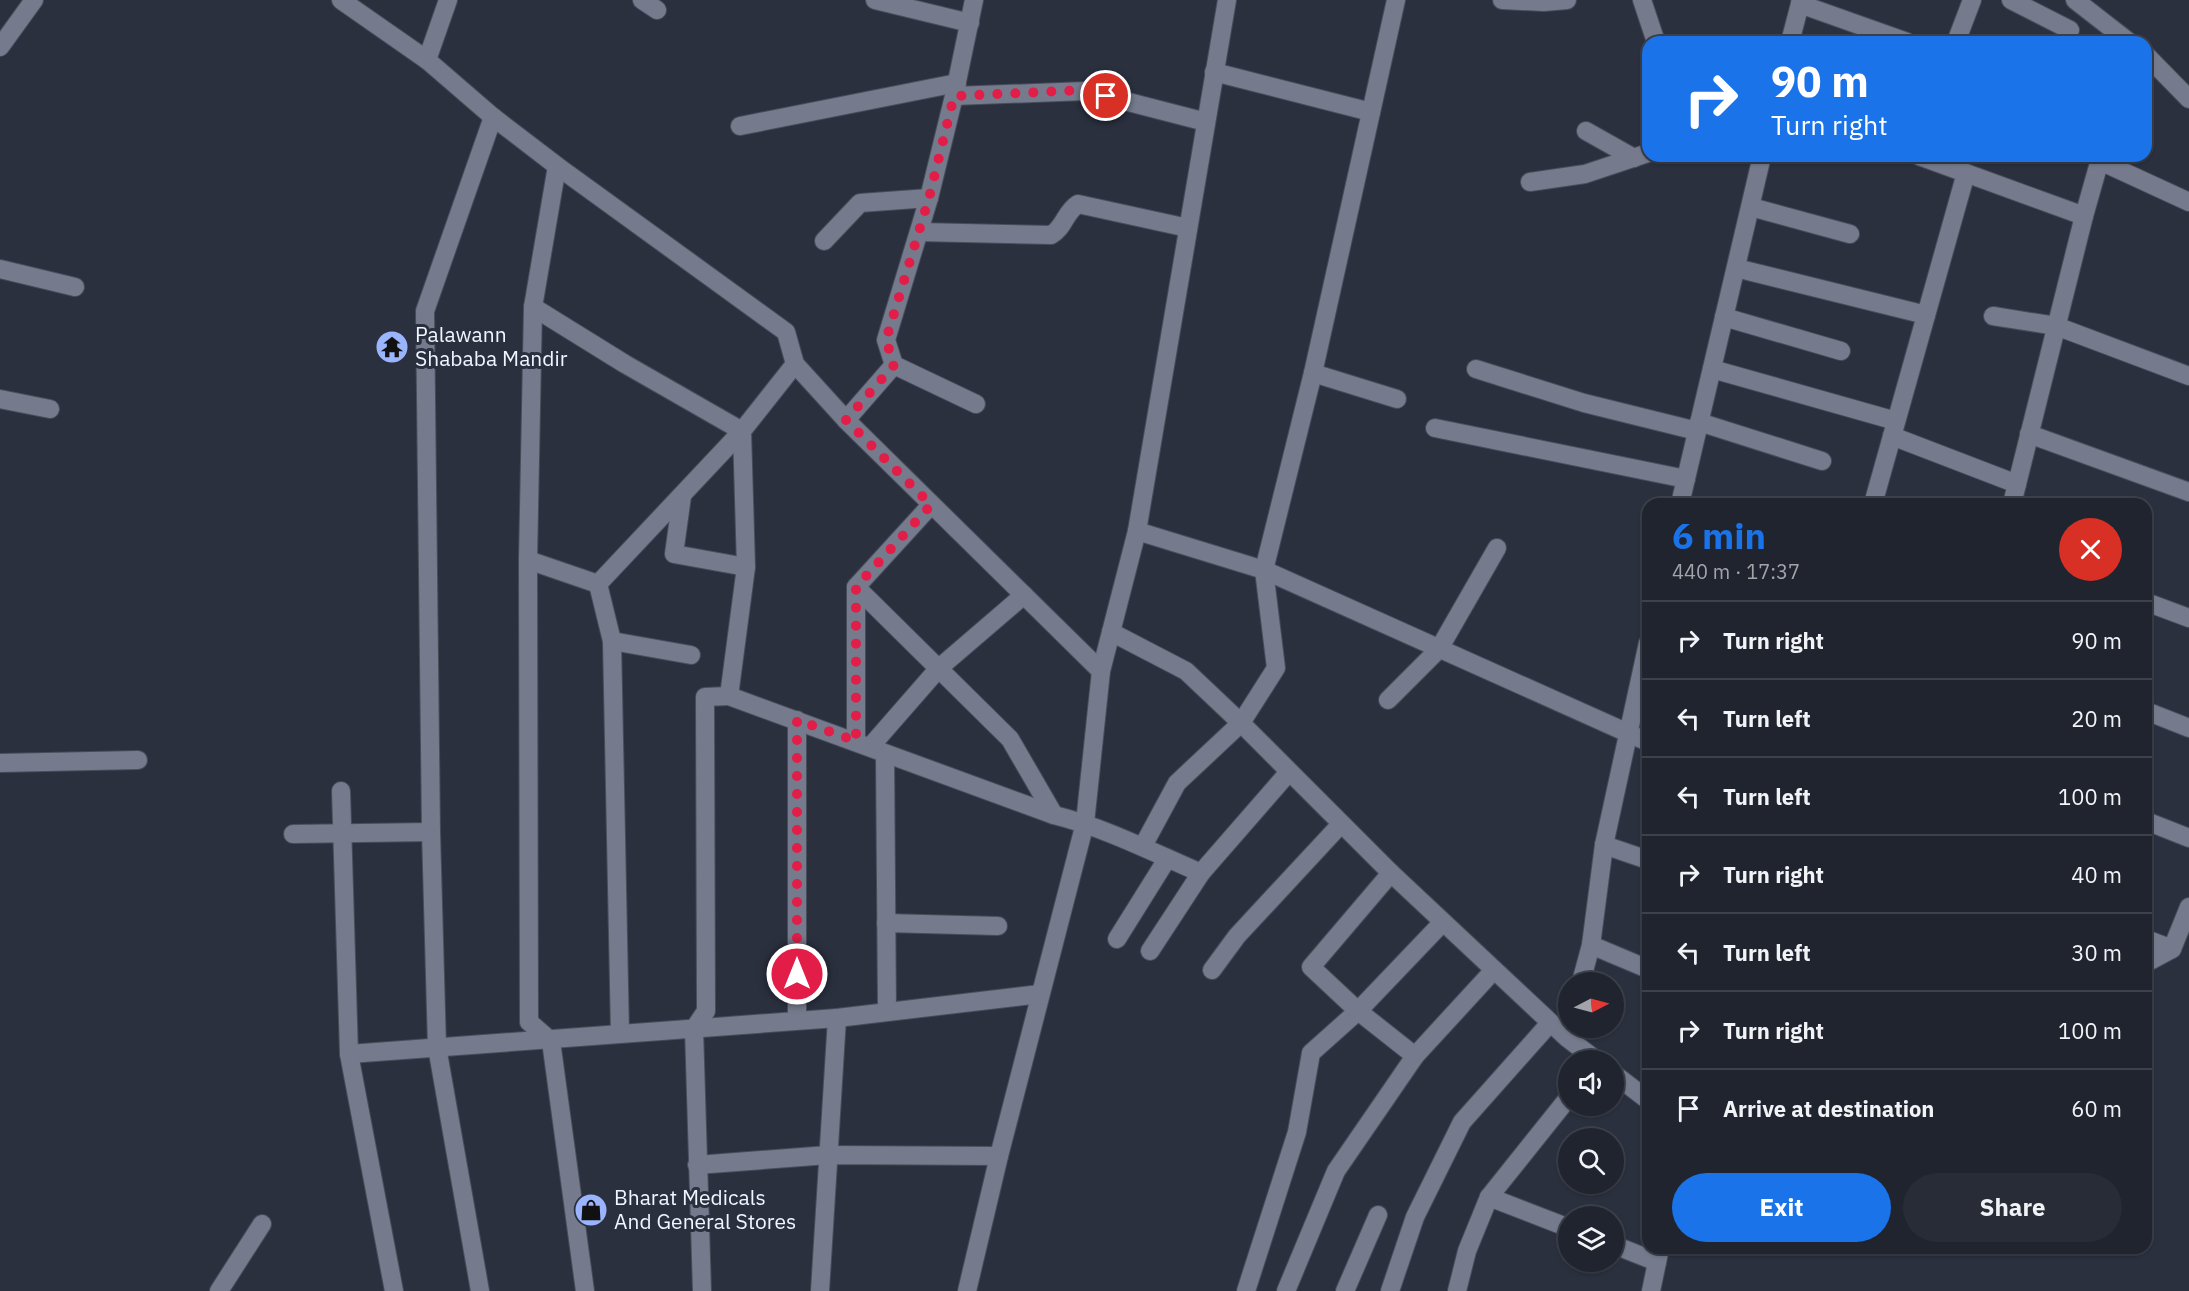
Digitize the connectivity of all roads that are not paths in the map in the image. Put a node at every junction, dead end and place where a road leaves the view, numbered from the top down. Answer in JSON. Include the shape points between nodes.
{"nodes":[{"id":1,"x":34,"y":0,"type":"edge"},
{"id":2,"x":341,"y":0,"type":"edge"},
{"id":3,"x":448,"y":0,"type":"edge"},
{"id":4,"x":875,"y":0,"type":"edge"},
{"id":5,"x":974,"y":0,"type":"edge"},
{"id":6,"x":1227,"y":0,"type":"edge"},
{"id":7,"x":1396,"y":0,"type":"edge"},
{"id":8,"x":1502,"y":0,"type":"edge"},
{"id":9,"x":1567,"y":0,"type":"edge"},
{"id":10,"x":1642,"y":0,"type":"edge"},
{"id":11,"x":1972,"y":0,"type":"edge"},
{"id":12,"x":2011,"y":0,"type":"edge"},
{"id":13,"x":2075,"y":0,"type":"edge"},
{"id":14,"x":1800,"y":2,"type":"edge"},
{"id":15,"x":970,"y":23,"type":"junction"},
{"id":16,"x":2070,"y":30,"type":"dead end"},
{"id":17,"x":1654,"y":36,"type":"edge"},
{"id":18,"x":1792,"y":36,"type":"edge"},
{"id":19,"x":1891,"y":36,"type":"edge"},
{"id":20,"x":1958,"y":36,"type":"edge"},
{"id":21,"x":2121,"y":36,"type":"edge"},
{"id":22,"x":0,"y":47,"type":"edge"},
{"id":23,"x":427,"y":60,"type":"junction"},
{"id":24,"x":2152,"y":61,"type":"edge"},
{"id":25,"x":1214,"y":72,"type":"junction"},
{"id":26,"x":956,"y":90,"type":"junction"},
{"id":27,"x":2189,"y":99,"type":"edge"},
{"id":28,"x":1371,"y":112,"type":"junction"},
{"id":29,"x":493,"y":117,"type":"junction"},
{"id":30,"x":1206,"y":122,"type":"junction"},
{"id":31,"x":740,"y":126,"type":"dead end"},
{"id":32,"x":1587,"y":131,"type":"dead end"},
{"id":33,"x":1641,"y":156,"type":"edge"},
{"id":34,"x":1761,"y":162,"type":"edge"},
{"id":35,"x":1936,"y":162,"type":"edge"},
{"id":36,"x":2099,"y":162,"type":"edge"},
{"id":37,"x":2106,"y":162,"type":"edge"},
{"id":38,"x":556,"y":166,"type":"junction"},
{"id":39,"x":1966,"y":173,"type":"junction"},
{"id":40,"x":1530,"y":182,"type":"dead end"},
{"id":41,"x":929,"y":198,"type":"junction"},
{"id":42,"x":2189,"y":202,"type":"edge"},
{"id":43,"x":1751,"y":207,"type":"junction"},
{"id":44,"x":2084,"y":216,"type":"junction"},
{"id":45,"x":1188,"y":228,"type":"junction"},
{"id":46,"x":919,"y":232,"type":"junction"},
{"id":47,"x":1850,"y":234,"type":"dead end"},
{"id":48,"x":824,"y":241,"type":"dead end"},
{"id":49,"x":1736,"y":268,"type":"junction"},
{"id":50,"x":0,"y":269,"type":"edge"},
{"id":51,"x":75,"y":287,"type":"dead end"},
{"id":52,"x":533,"y":307,"type":"junction"},
{"id":53,"x":1926,"y":315,"type":"junction"},
{"id":54,"x":1993,"y":316,"type":"dead end"},
{"id":55,"x":1724,"y":317,"type":"junction"},
{"id":56,"x":2056,"y":326,"type":"junction"},
{"id":57,"x":1841,"y":351,"type":"dead end"},
{"id":58,"x":795,"y":364,"type":"junction"},
{"id":59,"x":894,"y":365,"type":"junction"},
{"id":60,"x":1476,"y":369,"type":"dead end"},
{"id":61,"x":1712,"y":369,"type":"junction"},
{"id":62,"x":1313,"y":372,"type":"junction"},
{"id":63,"x":2189,"y":376,"type":"edge"},
{"id":64,"x":0,"y":399,"type":"edge"},
{"id":65,"x":1397,"y":399,"type":"dead end"},
{"id":66,"x":976,"y":405,"type":"dead end"},
{"id":67,"x":50,"y":409,"type":"dead end"},
{"id":68,"x":846,"y":420,"type":"junction"},
{"id":69,"x":1698,"y":427,"type":"junction"},
{"id":70,"x":1435,"y":428,"type":"dead end"},
{"id":71,"x":1894,"y":428,"type":"junction"},
{"id":72,"x":742,"y":430,"type":"junction"},
{"id":73,"x":2029,"y":435,"type":"junction"},
{"id":74,"x":1822,"y":461,"type":"dead end"},
{"id":75,"x":1686,"y":479,"type":"junction"},
{"id":76,"x":2017,"y":484,"type":"junction"},
{"id":77,"x":2189,"y":492,"type":"edge"},
{"id":78,"x":682,"y":496,"type":"junction"},
{"id":79,"x":1681,"y":498,"type":"edge"},
{"id":80,"x":1875,"y":498,"type":"edge"},
{"id":81,"x":2014,"y":498,"type":"edge"},
{"id":82,"x":931,"y":505,"type":"junction"},
{"id":83,"x":1137,"y":531,"type":"junction"},
{"id":84,"x":1497,"y":548,"type":"dead end"},
{"id":85,"x":528,"y":560,"type":"junction"},
{"id":86,"x":746,"y":567,"type":"junction"},
{"id":87,"x":1264,"y":570,"type":"junction"},
{"id":88,"x":598,"y":584,"type":"junction"},
{"id":89,"x":856,"y":587,"type":"junction"},
{"id":90,"x":1024,"y":595,"type":"junction"},
{"id":91,"x":2152,"y":604,"type":"edge"},
{"id":92,"x":2189,"y":618,"type":"edge"},
{"id":93,"x":1112,"y":632,"type":"junction"},
{"id":94,"x":612,"y":641,"type":"junction"},
{"id":95,"x":1439,"y":649,"type":"junction"},
{"id":96,"x":691,"y":655,"type":"dead end"},
{"id":97,"x":939,"y":668,"type":"junction"},
{"id":98,"x":1101,"y":671,"type":"junction"},
{"id":99,"x":1642,"y":672,"type":"edge"},
{"id":100,"x":729,"y":696,"type":"junction"},
{"id":101,"x":1388,"y":700,"type":"dead end"},
{"id":102,"x":2152,"y":713,"type":"edge"},
{"id":103,"x":797,"y":720,"type":"junction"},
{"id":104,"x":1241,"y":723,"type":"junction"},
{"id":105,"x":2189,"y":728,"type":"edge"},
{"id":106,"x":1629,"y":734,"type":"junction"},
{"id":107,"x":1642,"y":739,"type":"edge"},
{"id":108,"x":870,"y":747,"type":"junction"},
{"id":109,"x":138,"y":760,"type":"dead end"},
{"id":110,"x":0,"y":763,"type":"edge"},
{"id":111,"x":1289,"y":772,"type":"junction"},
{"id":112,"x":341,"y":791,"type":"dead end"},
{"id":113,"x":1054,"y":815,"type":"junction"},
{"id":114,"x":1084,"y":823,"type":"junction"},
{"id":115,"x":2152,"y":823,"type":"edge"},
{"id":116,"x":1341,"y":824,"type":"junction"},
{"id":117,"x":431,"y":832,"type":"junction"},
{"id":118,"x":293,"y":834,"type":"dead end"},
{"id":119,"x":343,"y":834,"type":"junction"},
{"id":120,"x":2189,"y":838,"type":"edge"},
{"id":121,"x":1604,"y":844,"type":"junction"},
{"id":122,"x":1143,"y":846,"type":"junction"},
{"id":123,"x":1642,"y":858,"type":"edge"},
{"id":124,"x":1167,"y":859,"type":"junction"},
{"id":125,"x":1201,"y":873,"type":"junction"},
{"id":126,"x":1390,"y":873,"type":"junction"},
{"id":127,"x":2189,"y":907,"type":"edge"},
{"id":128,"x":886,"y":922,"type":"junction"},
{"id":129,"x":1443,"y":922,"type":"junction"},
{"id":130,"x":998,"y":926,"type":"dead end"},
{"id":131,"x":1117,"y":939,"type":"dead end"},
{"id":132,"x":2152,"y":941,"type":"edge"},
{"id":133,"x":1591,"y":945,"type":"junction"},
{"id":134,"x":2172,"y":949,"type":"junction"},
{"id":135,"x":1150,"y":951,"type":"dead end"},
{"id":136,"x":2152,"y":960,"type":"edge"},
{"id":137,"x":1642,"y":966,"type":"edge"},
{"id":138,"x":1212,"y":970,"type":"dead end"},
{"id":139,"x":1494,"y":970,"type":"junction"},
{"id":140,"x":1584,"y":972,"type":"edge"},
{"id":141,"x":1040,"y":994,"type":"junction"},
{"id":142,"x":887,"y":1011,"type":"junction"},
{"id":143,"x":1358,"y":1011,"type":"junction"},
{"id":144,"x":837,"y":1018,"type":"junction"},
{"id":145,"x":797,"y":1020,"type":"junction"},
{"id":146,"x":1550,"y":1023,"type":"junction"},
{"id":147,"x":1558,"y":1027,"type":"edge"},
{"id":148,"x":694,"y":1029,"type":"junction"},
{"id":149,"x":620,"y":1034,"type":"junction"},
{"id":150,"x":1574,"y":1038,"type":"edge"},
{"id":151,"x":551,"y":1041,"type":"junction"},
{"id":152,"x":437,"y":1047,"type":"junction"},
{"id":153,"x":1586,"y":1050,"type":"edge"},
{"id":154,"x":350,"y":1054,"type":"junction"},
{"id":155,"x":1414,"y":1056,"type":"junction"},
{"id":156,"x":1624,"y":1082,"type":"edge"},
{"id":157,"x":1642,"y":1095,"type":"edge"},
{"id":158,"x":1558,"y":1111,"type":"edge"},
{"id":159,"x":828,"y":1155,"type":"junction"},
{"id":160,"x":999,"y":1156,"type":"junction"},
{"id":161,"x":697,"y":1165,"type":"junction"},
{"id":162,"x":1489,"y":1197,"type":"junction"},
{"id":163,"x":1378,"y":1215,"type":"dead end"},
{"id":164,"x":262,"y":1224,"type":"dead end"},
{"id":165,"x":1558,"y":1224,"type":"edge"},
{"id":166,"x":1624,"y":1247,"type":"edge"},
{"id":167,"x":1642,"y":1251,"type":"edge"},
{"id":168,"x":1659,"y":1255,"type":"edge"},
{"id":169,"x":219,"y":1291,"type":"edge"},
{"id":170,"x":394,"y":1291,"type":"edge"},
{"id":171,"x":480,"y":1291,"type":"edge"},
{"id":172,"x":585,"y":1291,"type":"edge"},
{"id":173,"x":702,"y":1291,"type":"edge"},
{"id":174,"x":820,"y":1291,"type":"edge"},
{"id":175,"x":967,"y":1291,"type":"edge"},
{"id":176,"x":1246,"y":1291,"type":"edge"},
{"id":177,"x":1286,"y":1291,"type":"edge"},
{"id":178,"x":1345,"y":1291,"type":"edge"},
{"id":179,"x":1390,"y":1291,"type":"edge"},
{"id":180,"x":1457,"y":1291,"type":"edge"},
{"id":181,"x":1650,"y":1291,"type":"edge"}],
"edges":[{"from":1,"to":22,"type":"street"},
{"from":2,"to":23,"type":"street"},
{"from":3,"to":23,"type":"street"},
{"from":4,"to":15,"type":"street"},
{"from":5,"to":15,"type":"street"},
{"from":6,"to":25,"type":"street"},
{"from":7,"to":28,"type":"street"},
{"from":8,"to":9,"type":"street"},
{"from":10,"to":17,"type":"street"},
{"from":11,"to":20,"type":"street"},
{"from":12,"to":16,"type":"street"},
{"from":13,"to":21,"type":"street"},
{"from":14,"to":18,"type":"street"},
{"from":14,"to":19,"type":"street"},
{"from":15,"to":26,"type":"street"},
{"from":23,"to":29,"type":"street"},
{"from":24,"to":27,"type":"street"},
{"from":25,"to":28,"type":"street"},
{"from":25,"to":30,"type":"street"},
{"from":26,"to":30,"type":"street","via":[[1086,90]]},
{"from":26,"to":31,"type":"street"},
{"from":26,"to":41,"type":"street"},
{"from":28,"to":62,"type":"street"},
{"from":29,"to":38,"type":"street"},
{"from":29,"to":117,"type":"street","via":[[425,311]]},
{"from":30,"to":45,"type":"street"},
{"from":32,"to":33,"type":"street"},
{"from":33,"to":40,"type":"street","via":[[1585,174]]},
{"from":34,"to":43,"type":"street"},
{"from":35,"to":39,"type":"street"},
{"from":36,"to":44,"type":"street"},
{"from":37,"to":42,"type":"street"},
{"from":38,"to":52,"type":"street"},
{"from":38,"to":58,"type":"street","via":[[786,332]]},
{"from":39,"to":44,"type":"street"},
{"from":39,"to":53,"type":"street"},
{"from":41,"to":46,"type":"street"},
{"from":41,"to":48,"type":"street","via":[[860,203]]},
{"from":43,"to":47,"type":"street"},
{"from":43,"to":49,"type":"street"},
{"from":44,"to":56,"type":"street"},
{"from":45,"to":46,"type":"street","via":[[1078,204],[1051,236]]},
{"from":45,"to":83,"type":"street"},
{"from":46,"to":59,"type":"street","via":[[886,340]]},
{"from":49,"to":53,"type":"street"},
{"from":49,"to":55,"type":"street"},
{"from":50,"to":51,"type":"street"},
{"from":52,"to":72,"type":"street"},
{"from":52,"to":85,"type":"street"},
{"from":53,"to":71,"type":"street"},
{"from":54,"to":56,"type":"street"},
{"from":55,"to":57,"type":"street"},
{"from":55,"to":61,"type":"street"},
{"from":56,"to":63,"type":"street"},
{"from":56,"to":73,"type":"street"},
{"from":58,"to":68,"type":"street"},
{"from":58,"to":72,"type":"street"},
{"from":59,"to":66,"type":"street"},
{"from":59,"to":68,"type":"street"},
{"from":60,"to":69,"type":"street","via":[[1584,403]]},
{"from":61,"to":69,"type":"street"},
{"from":61,"to":71,"type":"street"},
{"from":62,"to":65,"type":"street"},
{"from":62,"to":87,"type":"street"},
{"from":64,"to":67,"type":"street"},
{"from":68,"to":82,"type":"street"},
{"from":69,"to":74,"type":"street"},
{"from":69,"to":75,"type":"street"},
{"from":70,"to":75,"type":"street"},
{"from":71,"to":76,"type":"street"},
{"from":71,"to":80,"type":"street"},
{"from":72,"to":78,"type":"street"},
{"from":72,"to":86,"type":"street"},
{"from":73,"to":76,"type":"street"},
{"from":73,"to":77,"type":"street"},
{"from":75,"to":79,"type":"street"},
{"from":76,"to":81,"type":"street"},
{"from":78,"to":86,"type":"street","via":[[674,554]]},
{"from":78,"to":88,"type":"street"},
{"from":82,"to":89,"type":"street"},
{"from":82,"to":90,"type":"street"},
{"from":83,"to":87,"type":"street"},
{"from":83,"to":93,"type":"street"},
{"from":84,"to":95,"type":"street"},
{"from":85,"to":88,"type":"street"},
{"from":85,"to":151,"type":"street","via":[[529,1022]]},
{"from":86,"to":100,"type":"street"},
{"from":87,"to":95,"type":"street"},
{"from":87,"to":104,"type":"street","via":[[1276,668]]},
{"from":88,"to":94,"type":"street"},
{"from":89,"to":97,"type":"street"},
{"from":89,"to":108,"type":"street"},
{"from":90,"to":97,"type":"street"},
{"from":90,"to":98,"type":"street"},
{"from":91,"to":92,"type":"street"},
{"from":93,"to":98,"type":"street"},
{"from":93,"to":104,"type":"street","via":[[1186,671]]},
{"from":94,"to":96,"type":"street"},
{"from":94,"to":149,"type":"street"},
{"from":95,"to":101,"type":"street"},
{"from":95,"to":106,"type":"street"},
{"from":97,"to":108,"type":"street"},
{"from":97,"to":113,"type":"street","via":[[1010,739]]},
{"from":98,"to":114,"type":"street"},
{"from":99,"to":106,"type":"street"},
{"from":100,"to":103,"type":"street"},
{"from":100,"to":148,"type":"street","via":[[705,697],[706,1011]]},
{"from":102,"to":105,"type":"street"},
{"from":103,"to":108,"type":"street"},
{"from":103,"to":145,"type":"street"},
{"from":104,"to":111,"type":"street"},
{"from":104,"to":122,"type":"street","via":[[1177,783]]},
{"from":106,"to":107,"type":"street"},
{"from":106,"to":121,"type":"street"},
{"from":108,"to":113,"type":"street"},
{"from":108,"to":128,"type":"street"},
{"from":109,"to":110,"type":"street"},
{"from":111,"to":116,"type":"street"},
{"from":111,"to":125,"type":"street"},
{"from":112,"to":119,"type":"street"},
{"from":113,"to":114,"type":"street"},
{"from":114,"to":122,"type":"street"},
{"from":114,"to":141,"type":"street"},
{"from":115,"to":120,"type":"street"},
{"from":116,"to":126,"type":"street"},
{"from":116,"to":138,"type":"street","via":[[1237,936]]},
{"from":117,"to":119,"type":"street"},
{"from":117,"to":152,"type":"street"},
{"from":118,"to":119,"type":"street"},
{"from":119,"to":154,"type":"street"},
{"from":121,"to":123,"type":"street"},
{"from":121,"to":133,"type":"street"},
{"from":122,"to":124,"type":"street"},
{"from":124,"to":125,"type":"street"},
{"from":124,"to":131,"type":"street"},
{"from":125,"to":135,"type":"street"},
{"from":126,"to":129,"type":"street"},
{"from":126,"to":143,"type":"street","via":[[1311,967]]},
{"from":127,"to":134,"type":"street"},
{"from":128,"to":130,"type":"street"},
{"from":128,"to":142,"type":"street"},
{"from":129,"to":139,"type":"street"},
{"from":129,"to":143,"type":"street"},
{"from":132,"to":134,"type":"street"},
{"from":133,"to":137,"type":"street"},
{"from":133,"to":140,"type":"street"},
{"from":134,"to":136,"type":"street"},
{"from":139,"to":146,"type":"street"},
{"from":139,"to":155,"type":"street"},
{"from":141,"to":142,"type":"street"},
{"from":141,"to":160,"type":"street"},
{"from":142,"to":144,"type":"street"},
{"from":143,"to":155,"type":"street"},
{"from":143,"to":176,"type":"street","via":[[1311,1053],[1297,1132]]},
{"from":144,"to":145,"type":"street"},
{"from":144,"to":159,"type":"street"},
{"from":145,"to":148,"type":"street"},
{"from":146,"to":147,"type":"street"},
{"from":146,"to":179,"type":"street","via":[[1462,1122],[1415,1217]]},
{"from":148,"to":149,"type":"street"},
{"from":148,"to":161,"type":"street"},
{"from":149,"to":151,"type":"street"},
{"from":150,"to":153,"type":"street"},
{"from":151,"to":152,"type":"street"},
{"from":151,"to":172,"type":"street"},
{"from":152,"to":154,"type":"street"},
{"from":152,"to":171,"type":"street"},
{"from":154,"to":170,"type":"street"},
{"from":155,"to":177,"type":"street","via":[[1336,1171]]},
{"from":156,"to":157,"type":"street"},
{"from":158,"to":162,"type":"street"},
{"from":159,"to":160,"type":"street"},
{"from":159,"to":161,"type":"street"},
{"from":159,"to":174,"type":"street"},
{"from":160,"to":175,"type":"street"},
{"from":161,"to":173,"type":"street"},
{"from":162,"to":165,"type":"street"},
{"from":162,"to":180,"type":"street","via":[[1467,1251]]},
{"from":163,"to":178,"type":"street"},
{"from":164,"to":169,"type":"street"},
{"from":166,"to":167,"type":"street"},
{"from":168,"to":181,"type":"street"}]}
